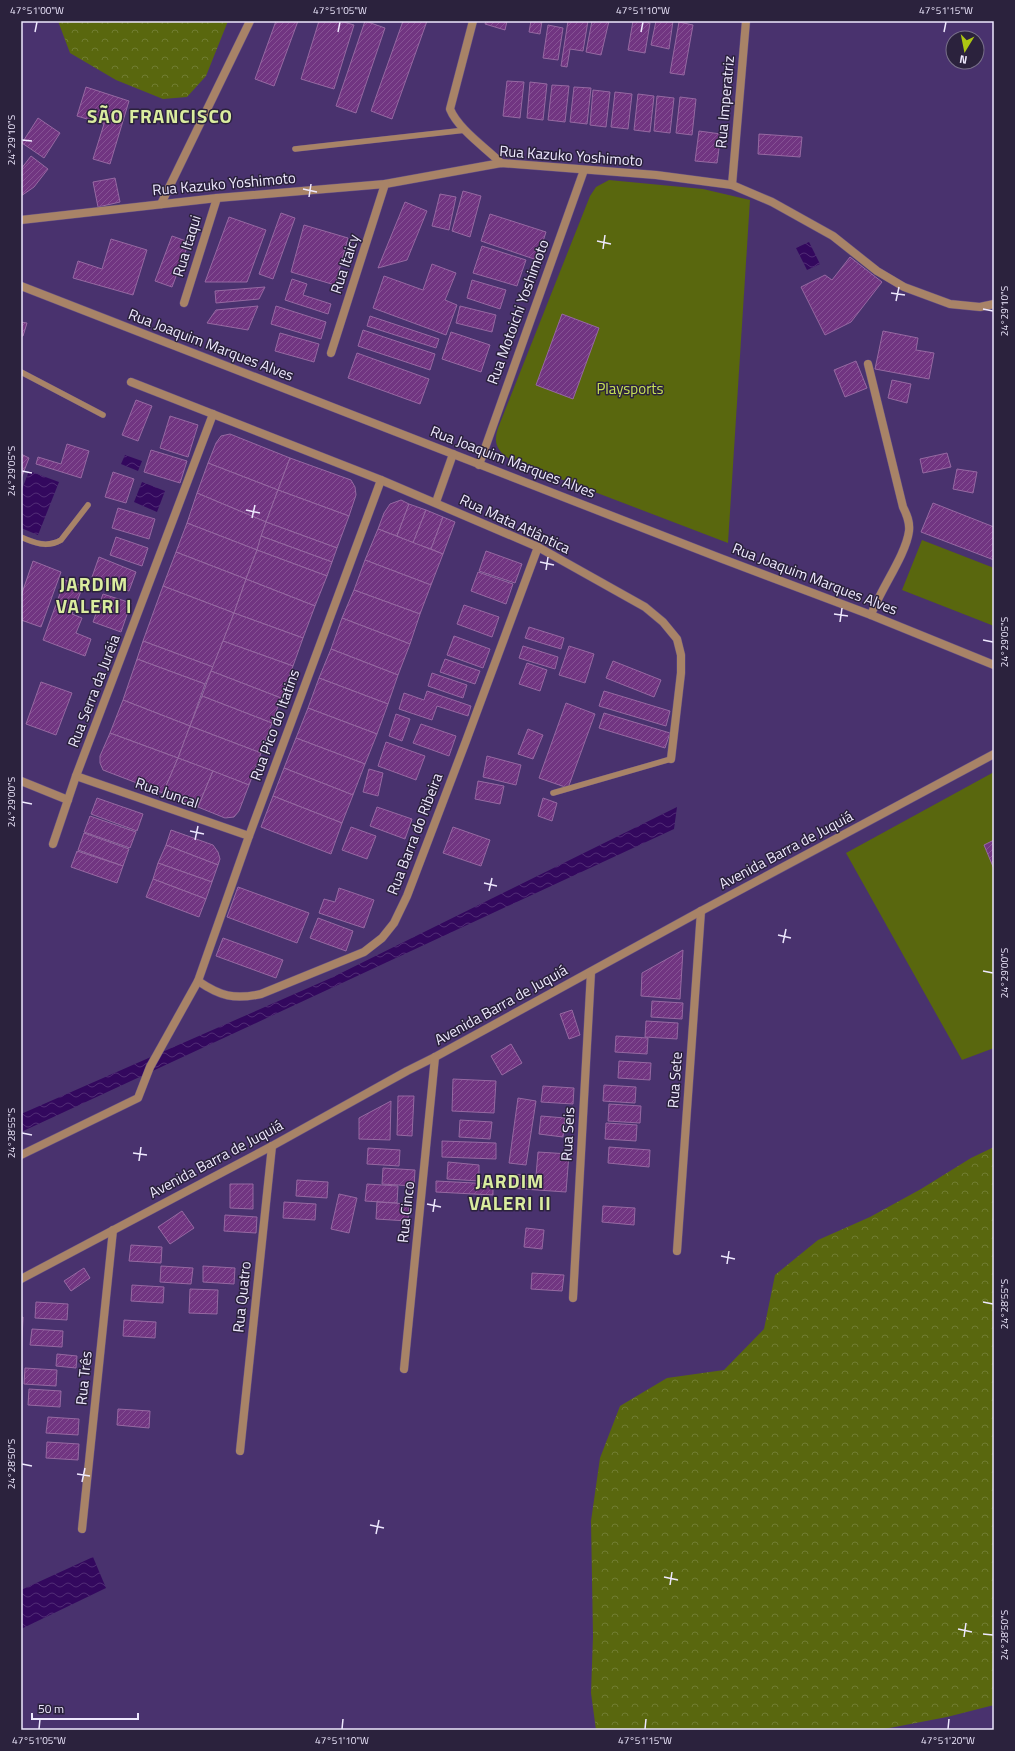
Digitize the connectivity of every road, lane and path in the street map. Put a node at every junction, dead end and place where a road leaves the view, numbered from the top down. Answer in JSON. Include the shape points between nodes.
{"nodes":[{"id":1,"x":250,"y":21,"type":"edge"},
{"id":2,"x":472,"y":21,"type":"edge"},
{"id":3,"x":746,"y":21,"type":"edge"},
{"id":4,"x":466,"y":130,"type":"junction"},
{"id":5,"x":295,"y":150,"type":"dead end"},
{"id":6,"x":501,"y":162,"type":"junction"},
{"id":7,"x":584,"y":170,"type":"junction"},
{"id":8,"x":385,"y":184,"type":"junction"},
{"id":9,"x":732,"y":186,"type":"junction"},
{"id":10,"x":217,"y":198,"type":"junction"},
{"id":11,"x":161,"y":204,"type":"junction"},
{"id":12,"x":21,"y":220,"type":"edge"},
{"id":13,"x":21,"y":286,"type":"edge"},
{"id":14,"x":184,"y":303,"type":"dead end"},
{"id":15,"x":994,"y":304,"type":"edge"},
{"id":16,"x":331,"y":353,"type":"dead end"},
{"id":17,"x":868,"y":364,"type":"dead end"},
{"id":18,"x":21,"y":372,"type":"edge"},
{"id":19,"x":132,"y":382,"type":"dead end"},
{"id":20,"x":213,"y":414,"type":"junction"},
{"id":21,"x":103,"y":415,"type":"dead end"},
{"id":22,"x":453,"y":454,"type":"junction"},
{"id":23,"x":479,"y":465,"type":"junction"},
{"id":24,"x":381,"y":480,"type":"junction"},
{"id":25,"x":436,"y":502,"type":"junction"},
{"id":26,"x":88,"y":505,"type":"dead end"},
{"id":27,"x":22,"y":539,"type":"edge"},
{"id":28,"x":538,"y":547,"type":"junction"},
{"id":29,"x":871,"y":615,"type":"junction"},
{"id":30,"x":990,"y":664,"type":"edge"},
{"id":31,"x":994,"y":754,"type":"edge"},
{"id":32,"x":671,"y":759,"type":"joint"},
{"id":33,"x":76,"y":776,"type":"junction"},
{"id":34,"x":21,"y":781,"type":"edge"},
{"id":35,"x":553,"y":793,"type":"dead end"},
{"id":36,"x":68,"y":800,"type":"junction"},
{"id":37,"x":249,"y":836,"type":"junction"},
{"id":38,"x":53,"y":844,"type":"dead end"},
{"id":39,"x":701,"y":911,"type":"junction"},
{"id":40,"x":591,"y":972,"type":"junction"},
{"id":41,"x":198,"y":982,"type":"junction"},
{"id":42,"x":435,"y":1057,"type":"junction"},
{"id":43,"x":272,"y":1146,"type":"junction"},
{"id":44,"x":21,"y":1155,"type":"edge"},
{"id":45,"x":114,"y":1230,"type":"junction"},
{"id":46,"x":677,"y":1251,"type":"dead end"},
{"id":47,"x":21,"y":1279,"type":"edge"},
{"id":48,"x":573,"y":1298,"type":"dead end"},
{"id":49,"x":404,"y":1368,"type":"dead end"},
{"id":50,"x":240,"y":1451,"type":"dead end"},
{"id":51,"x":82,"y":1529,"type":"dead end"}],
"edges":[{"from":1,"to":11,"type":"street"},
{"from":2,"to":4,"type":"street","via":[[450,109]]},
{"from":3,"to":9,"type":"street","name":"Rua Imperatriz"},
{"from":4,"to":5,"type":"lane"},
{"from":4,"to":6,"type":"street"},
{"from":6,"to":7,"type":"street","name":"Rua Kazuko Yoshimoto"},
{"from":6,"to":8,"type":"street","name":"Rua Kazuko Yoshimoto"},
{"from":7,"to":9,"type":"street","name":"Rua Kazuko Yoshimoto","via":[[675,177]]},
{"from":7,"to":23,"type":"street","name":"Rua Motoichi Yoshimoto"},
{"from":8,"to":10,"type":"street","name":"Rua Kazuko Yoshimoto"},
{"from":8,"to":16,"type":"street","name":"Rua Itaicy"},
{"from":9,"to":15,"type":"street","name":"Rua Kazuko Yoshimoto","via":[[772,202],[833,236],[877,271],[904,287],[950,304],[980,307]]},
{"from":10,"to":11,"type":"street","name":"Rua Kazuko Yoshimoto"},
{"from":10,"to":14,"type":"street","name":"Rua Itaqui"},
{"from":11,"to":12,"type":"street","name":"Rua Kazuko Yoshimoto"},
{"from":13,"to":22,"type":"street","name":"Rua Joaquim Marques Alves"},
{"from":17,"to":29,"type":"street","via":[[903,507],[908,517],[909,530],[905,546]]},
{"from":18,"to":21,"type":"lane"},
{"from":19,"to":20,"type":"street","name":"Rua Mata Atlântica"},
{"from":20,"to":24,"type":"street","name":"Rua Mata Atlântica"},
{"from":20,"to":33,"type":"street","name":"Rua Serra da Juréia"},
{"from":22,"to":23,"type":"street","name":"Rua Joaquim Marques Alves"},
{"from":22,"to":25,"type":"street"},
{"from":23,"to":29,"type":"street","name":"Rua Joaquim Marques Alves"},
{"from":24,"to":25,"type":"street","name":"Rua Mata Atlântica"},
{"from":24,"to":37,"type":"street","name":"Rua Pico do Itatins"},
{"from":25,"to":28,"type":"street","name":"Rua Mata Atlântica"},
{"from":26,"to":27,"type":"lane","via":[[56,543],[44,544]]},
{"from":28,"to":32,"type":"street","name":"Rua Mata Atlântica","via":[[645,607],[664,622],[677,638],[681,655],[681,673]]},
{"from":28,"to":41,"type":"street","name":"Rua Barra do Ribeira","via":[[455,771],[407,896],[394,923],[382,938],[364,952],[261,994],[232,996],[215,993]]},
{"from":29,"to":30,"type":"street","name":"Rua Joaquim Marques Alves"},
{"from":31,"to":39,"type":"street","name":"Avenida Barra de Juquiá"},
{"from":32,"to":35,"type":"lane"},
{"from":33,"to":36,"type":"street","name":"Rua Serra da Juréia"},
{"from":33,"to":37,"type":"street","name":"Rua Juncal"},
{"from":34,"to":36,"type":"street"},
{"from":36,"to":38,"type":"street","name":"Rua Serra da Juréia"},
{"from":37,"to":41,"type":"street","name":"Rua Pico do Itatins"},
{"from":39,"to":40,"type":"street","name":"Avenida Barra de Juquiá"},
{"from":39,"to":46,"type":"street","name":"Rua Sete"},
{"from":40,"to":42,"type":"street","name":"Avenida Barra de Juquiá"},
{"from":40,"to":48,"type":"street","name":"Rua Seis"},
{"from":41,"to":44,"type":"street","name":"Rua Pico do Itatins","via":[[150,1067],[138,1098]]},
{"from":42,"to":43,"type":"street","name":"Avenida Barra de Juquiá"},
{"from":42,"to":49,"type":"street","name":"Rua Cinco"},
{"from":43,"to":45,"type":"street","name":"Avenida Barra de Juquiá"},
{"from":43,"to":50,"type":"street","name":"Rua Quatro"},
{"from":45,"to":47,"type":"street","name":"Avenida Barra de Juquiá"},
{"from":45,"to":51,"type":"street","name":"Rua Três"}]}
